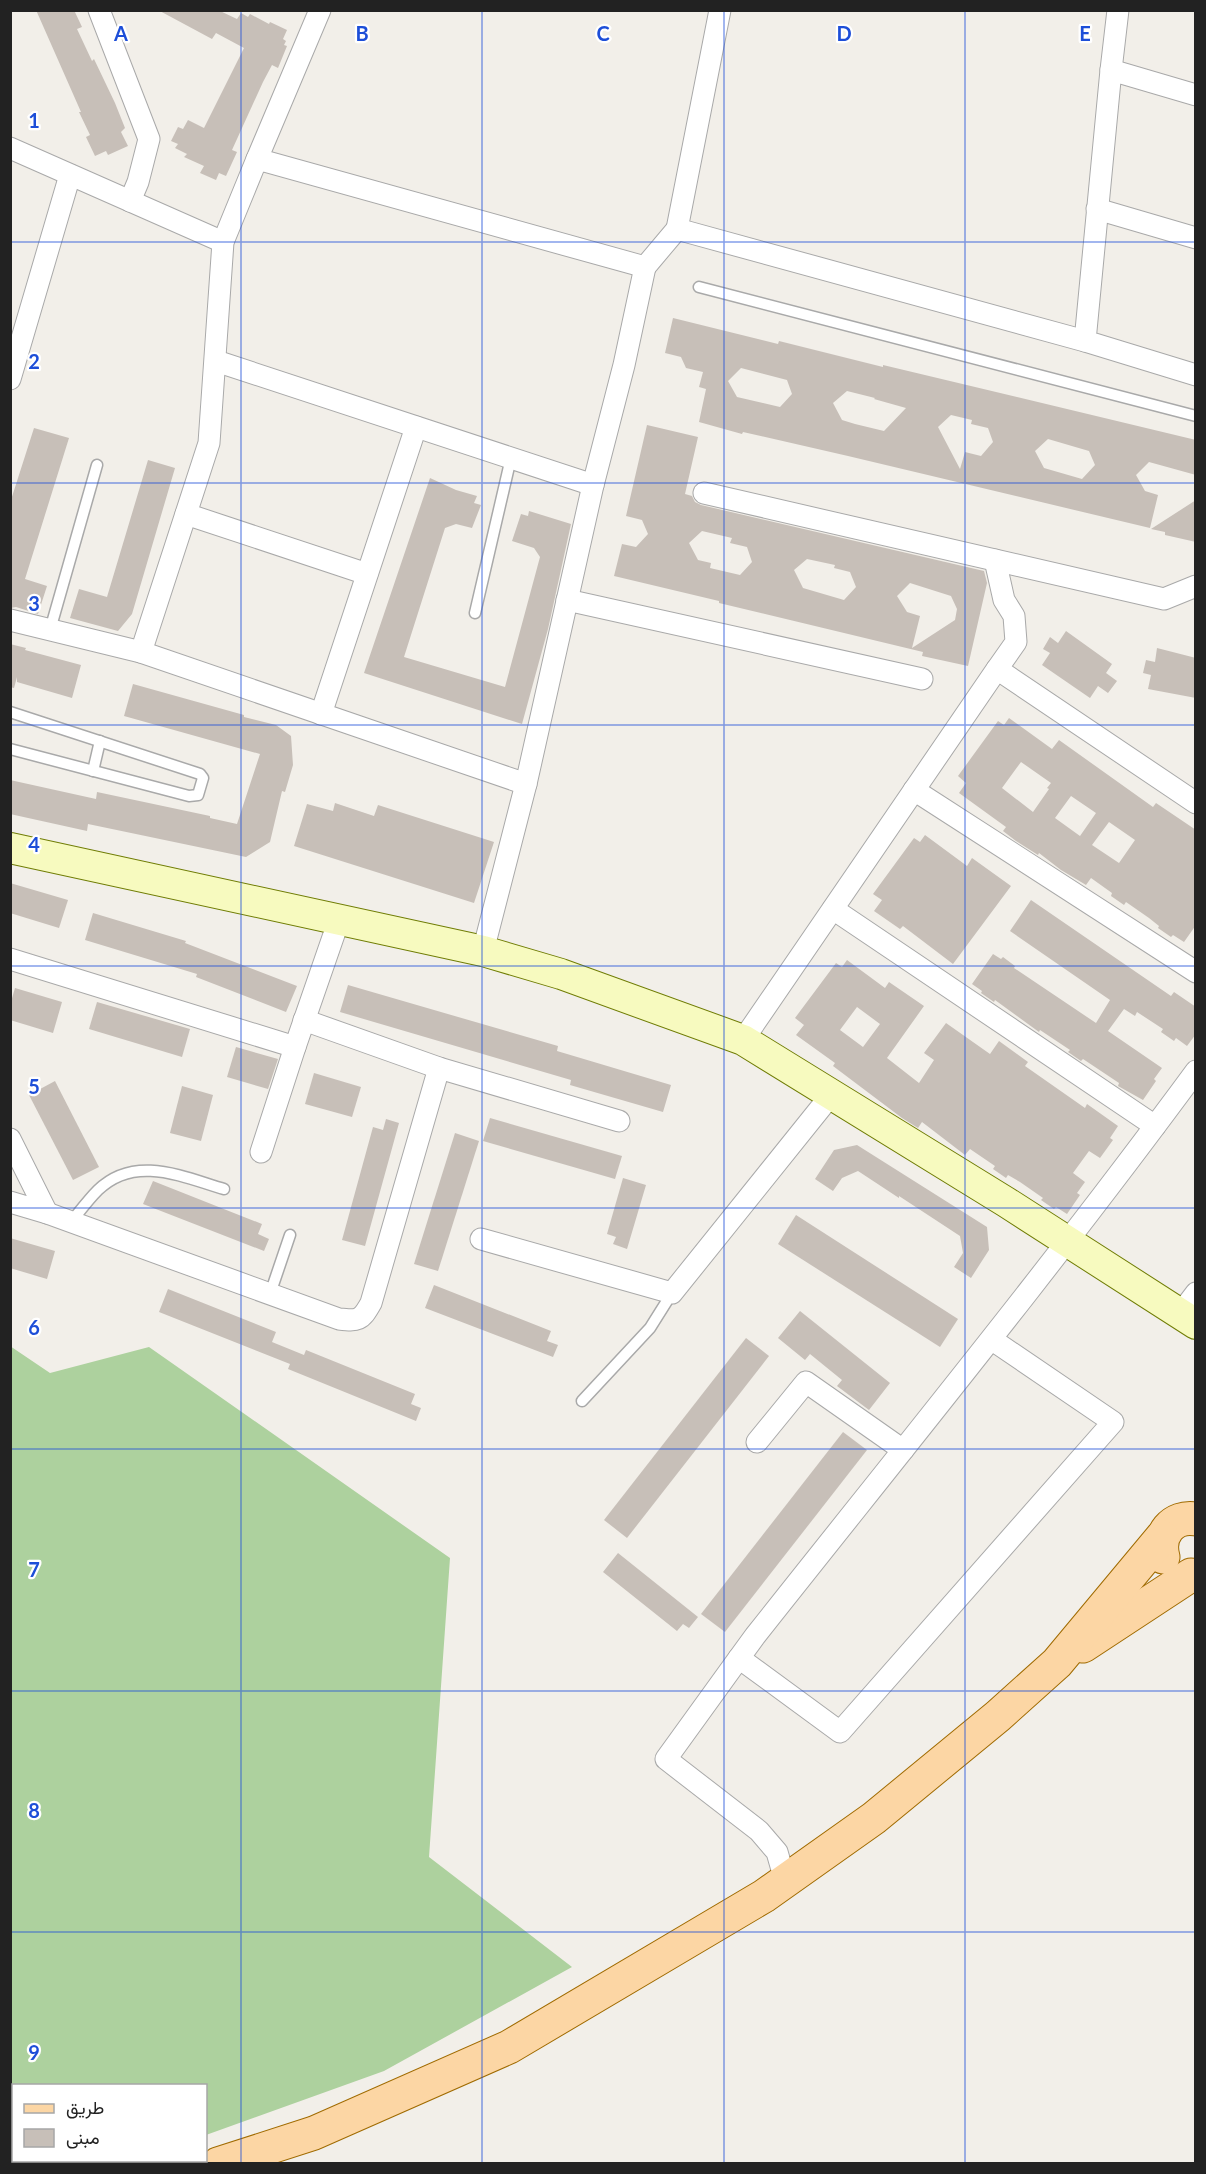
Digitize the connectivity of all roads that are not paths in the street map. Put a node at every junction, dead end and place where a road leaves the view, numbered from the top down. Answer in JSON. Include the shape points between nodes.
{"nodes":[{"id":1,"x":99,"y":10,"type":"edge"},
{"id":2,"x":320,"y":10,"type":"edge"},
{"id":3,"x":720,"y":10,"type":"edge"},
{"id":4,"x":1118,"y":10,"type":"edge"},
{"id":5,"x":1112,"y":70,"type":"junction"},
{"id":6,"x":1196,"y":95,"type":"edge"},
{"id":7,"x":10,"y":148,"type":"edge"},
{"id":8,"x":256,"y":159,"type":"junction"},
{"id":9,"x":70,"y":175,"type":"junction"},
{"id":10,"x":129,"y":201,"type":"junction"},
{"id":11,"x":1097,"y":209,"type":"junction"},
{"id":12,"x":677,"y":229,"type":"junction"},
{"id":13,"x":1196,"y":238,"type":"edge"},
{"id":14,"x":223,"y":242,"type":"junction"},
{"id":15,"x":645,"y":267,"type":"junction"},
{"id":16,"x":699,"y":287,"type":"dead end"},
{"id":17,"x":1085,"y":341,"type":"junction"},
{"id":18,"x":216,"y":362,"type":"junction"},
{"id":19,"x":1196,"y":375,"type":"edge"},
{"id":20,"x":10,"y":379,"type":"edge"},
{"id":21,"x":1196,"y":416,"type":"edge"},
{"id":22,"x":416,"y":427,"type":"junction"},
{"id":23,"x":511,"y":458,"type":"junction"},
{"id":24,"x":97,"y":465,"type":"dead end"},
{"id":25,"x":593,"y":485,"type":"junction"},
{"id":26,"x":704,"y":493,"type":"dead end"},
{"id":27,"x":186,"y":514,"type":"junction"},
{"id":28,"x":995,"y":560,"type":"junction"},
{"id":29,"x":367,"y":574,"type":"junction"},
{"id":30,"x":1196,"y":586,"type":"edge"},
{"id":31,"x":567,"y":600,"type":"junction"},
{"id":32,"x":476,"y":613,"type":"dead end"},
{"id":33,"x":10,"y":620,"type":"edge"},
{"id":34,"x":50,"y":630,"type":"junction"},
{"id":35,"x":141,"y":652,"type":"junction"},
{"id":36,"x":997,"y":669,"type":"junction"},
{"id":37,"x":922,"y":679,"type":"dead end"},
{"id":38,"x":10,"y":712,"type":"edge"},
{"id":39,"x":321,"y":714,"type":"junction"},
{"id":40,"x":100,"y":741,"type":"junction"},
{"id":41,"x":10,"y":749,"type":"edge"},
{"id":42,"x":93,"y":771,"type":"junction"},
{"id":43,"x":526,"y":784,"type":"junction"},
{"id":44,"x":914,"y":790,"type":"junction"},
{"id":45,"x":1196,"y":803,"type":"edge"},
{"id":46,"x":10,"y":848,"type":"edge"},
{"id":47,"x":833,"y":909,"type":"junction"},
{"id":48,"x":339,"y":920,"type":"junction"},
{"id":49,"x":483,"y":951,"type":"junction"},
{"id":50,"x":10,"y":958,"type":"edge"},
{"id":51,"x":1196,"y":972,"type":"edge"},
{"id":52,"x":304,"y":1020,"type":"junction"},
{"id":53,"x":743,"y":1040,"type":"junction"},
{"id":54,"x":295,"y":1047,"type":"junction"},
{"id":55,"x":439,"y":1068,"type":"junction"},
{"id":56,"x":1196,"y":1071,"type":"edge"},
{"id":57,"x":831,"y":1095,"type":"junction"},
{"id":58,"x":619,"y":1121,"type":"dead end"},
{"id":59,"x":1155,"y":1126,"type":"junction"},
{"id":60,"x":10,"y":1139,"type":"edge"},
{"id":61,"x":261,"y":1152,"type":"dead end"},
{"id":62,"x":224,"y":1189,"type":"dead end"},
{"id":63,"x":10,"y":1202,"type":"edge"},
{"id":64,"x":47,"y":1213,"type":"junction"},
{"id":65,"x":71,"y":1222,"type":"junction"},
{"id":66,"x":290,"y":1235,"type":"dead end"},
{"id":67,"x":482,"y":1239,"type":"dead end"},
{"id":68,"x":1068,"y":1242,"type":"junction"},
{"id":69,"x":672,"y":1293,"type":"junction"},
{"id":70,"x":270,"y":1294,"type":"junction"},
{"id":71,"x":1190,"y":1310,"type":"edge"},
{"id":72,"x":991,"y":1339,"type":"junction"},
{"id":73,"x":582,"y":1401,"type":"dead end"},
{"id":74,"x":757,"y":1442,"type":"dead end"},
{"id":75,"x":903,"y":1450,"type":"junction"},
{"id":76,"x":1184,"y":1521,"type":"edge"},
{"id":77,"x":1194,"y":1581,"type":"edge"},
{"id":78,"x":739,"y":1658,"type":"junction"},
{"id":79,"x":1057,"y":1663,"type":"junction"},
{"id":80,"x":785,"y":1880,"type":"junction"},
{"id":81,"x":218,"y":2163,"type":"edge"}],
"edges":[{"from":1,"to":10,"type":"street","via":[[149,139]]},
{"from":2,"to":8,"type":"street"},
{"from":3,"to":12,"type":"street"},
{"from":4,"to":5,"type":"street"},
{"from":5,"to":6,"type":"street"},
{"from":5,"to":11,"type":"street"},
{"from":7,"to":9,"type":"street"},
{"from":8,"to":14,"type":"street"},
{"from":8,"to":15,"type":"street"},
{"from":9,"to":10,"type":"street"},
{"from":9,"to":20,"type":"street"},
{"from":10,"to":14,"type":"street"},
{"from":11,"to":13,"type":"street"},
{"from":11,"to":17,"type":"street"},
{"from":12,"to":15,"type":"street"},
{"from":12,"to":17,"type":"street"},
{"from":14,"to":18,"type":"street"},
{"from":15,"to":25,"type":"street"},
{"from":16,"to":21,"type":"lane"},
{"from":17,"to":19,"type":"street"},
{"from":18,"to":22,"type":"street"},
{"from":18,"to":27,"type":"street","via":[[209,443]]},
{"from":22,"to":23,"type":"street"},
{"from":22,"to":29,"type":"street"},
{"from":23,"to":25,"type":"street"},
{"from":23,"to":32,"type":"lane"},
{"from":24,"to":34,"type":"lane"},
{"from":25,"to":31,"type":"street"},
{"from":26,"to":28,"type":"street"},
{"from":27,"to":29,"type":"street"},
{"from":27,"to":35,"type":"street"},
{"from":28,"to":30,"type":"street","via":[[1164,599]]},
{"from":28,"to":36,"type":"street","via":[[1004,600],[1014,616],[1016,642]]},
{"from":29,"to":39,"type":"street"},
{"from":31,"to":37,"type":"street"},
{"from":31,"to":43,"type":"street"},
{"from":33,"to":34,"type":"street"},
{"from":34,"to":35,"type":"street"},
{"from":35,"to":39,"type":"street"},
{"from":36,"to":44,"type":"street"},
{"from":36,"to":45,"type":"street"},
{"from":38,"to":40,"type":"lane"},
{"from":39,"to":43,"type":"street"},
{"from":40,"to":42,"type":"lane"},
{"from":40,"to":42,"type":"lane","via":[[203,778],[194,797]]},
{"from":41,"to":42,"type":"lane"},
{"from":43,"to":49,"type":"street"},
{"from":44,"to":47,"type":"street"},
{"from":44,"to":51,"type":"street"},
{"from":46,"to":48,"type":"street"},
{"from":47,"to":53,"type":"street"},
{"from":47,"to":59,"type":"street"},
{"from":48,"to":49,"type":"street"},
{"from":48,"to":52,"type":"street"},
{"from":49,"to":53,"type":"street","via":[[561,974]]},
{"from":50,"to":54,"type":"street"},
{"from":52,"to":54,"type":"street"},
{"from":52,"to":55,"type":"street"},
{"from":53,"to":57,"type":"street"},
{"from":54,"to":61,"type":"street"},
{"from":55,"to":58,"type":"street"},
{"from":55,"to":70,"type":"street","via":[[364,1316],[354,1321],[339,1318]]},
{"from":56,"to":59,"type":"street"},
{"from":57,"to":68,"type":"street"},
{"from":57,"to":69,"type":"street"},
{"from":59,"to":68,"type":"street"},
{"from":60,"to":64,"type":"street"},
{"from":62,"to":65,"type":"lane","via":[[162,1170],[126,1172],[100,1189]]},
{"from":63,"to":64,"type":"street"},
{"from":64,"to":65,"type":"street"},
{"from":65,"to":70,"type":"street"},
{"from":66,"to":70,"type":"lane"},
{"from":67,"to":69,"type":"street"},
{"from":68,"to":71,"type":"street"},
{"from":68,"to":72,"type":"street"},
{"from":69,"to":73,"type":"lane","via":[[650,1328]]},
{"from":72,"to":75,"type":"street"},
{"from":72,"to":78,"type":"street","via":[[1113,1422],[840,1732]]},
{"from":74,"to":75,"type":"street","via":[[806,1382]]},
{"from":75,"to":78,"type":"street"},
{"from":76,"to":77,"type":"main road","via":[[1162,1555],[1166,1563]]},
{"from":76,"to":79,"type":"main road"},
{"from":77,"to":79,"type":"main road","via":[[1165,1600],[1141,1609]]},
{"from":78,"to":80,"type":"street","via":[[666,1759],[759,1831],[777,1852]]},
{"from":79,"to":80,"type":"main road","via":[[874,1818]]},
{"from":80,"to":81,"type":"main road","via":[[509,2047],[314,2133]]}]}
